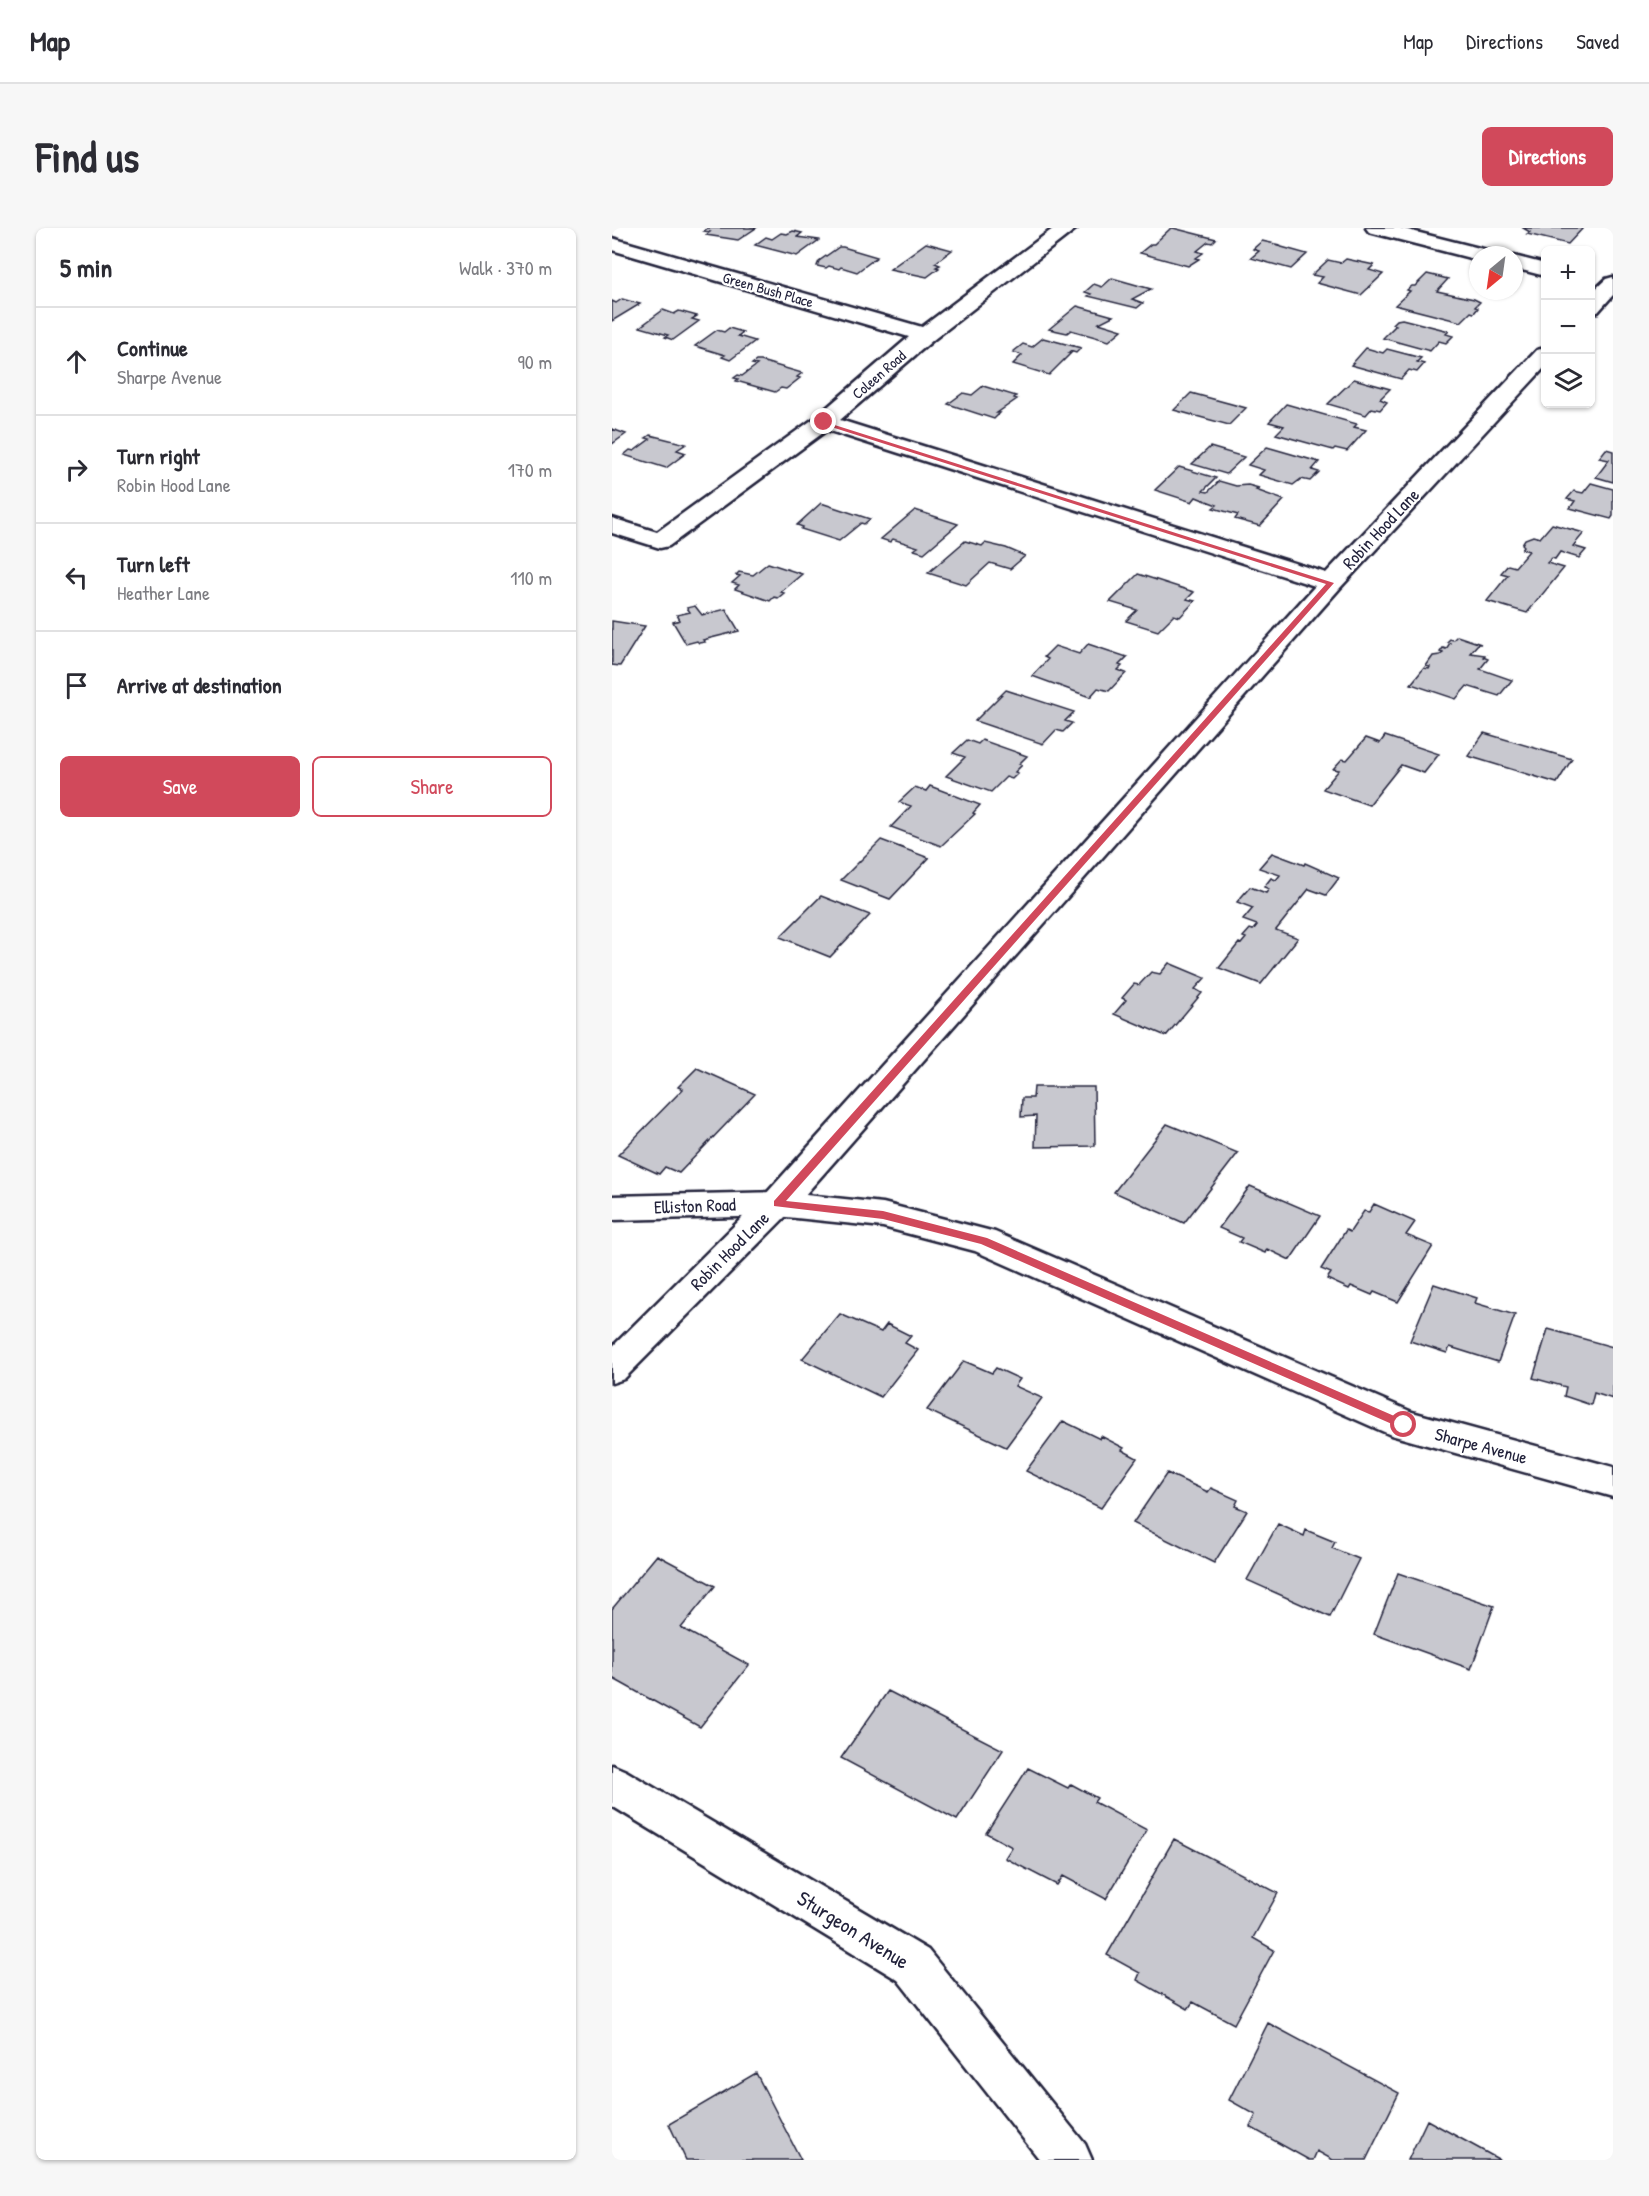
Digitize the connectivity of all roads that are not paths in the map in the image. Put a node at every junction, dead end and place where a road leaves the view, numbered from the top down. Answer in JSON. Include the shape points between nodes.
{"nodes":[{"id":1,"x":1068,"y":228,"type":"edge"},
{"id":2,"x":1376,"y":228,"type":"edge"},
{"id":3,"x":612,"y":244,"type":"edge"},
{"id":4,"x":1469,"y":251,"type":"edge"},
{"id":5,"x":1523,"y":264,"type":"edge"},
{"id":6,"x":1541,"y":269,"type":"edge"},
{"id":7,"x":1605,"y":284,"type":"edge"},
{"id":8,"x":1595,"y":300,"type":"edge"},
{"id":9,"x":925,"y":335,"type":"junction"},
{"id":10,"x":1541,"y":359,"type":"edge"},
{"id":11,"x":824,"y":422,"type":"junction"},
{"id":12,"x":612,"y":525,"type":"edge"},
{"id":13,"x":1331,"y":583,"type":"junction"},
{"id":14,"x":777,"y":1204,"type":"junction"},
{"id":15,"x":612,"y":1208,"type":"edge"},
{"id":16,"x":612,"y":1369,"type":"edge"},
{"id":17,"x":1613,"y":1482,"type":"edge"},
{"id":18,"x":612,"y":1784,"type":"edge"},
{"id":19,"x":1069,"y":2160,"type":"edge"}],
"edges":[{"from":1,"to":9,"type":"street","name":"Coleen Road"},
{"from":2,"to":4,"type":"street"},
{"from":3,"to":9,"type":"street","name":"Green Bush Place"},
{"from":5,"to":6,"type":"street"},
{"from":7,"to":8,"type":"street"},
{"from":9,"to":11,"type":"street","name":"Coleen Road"},
{"from":10,"to":13,"type":"street","name":"Robin Hood Lane"},
{"from":11,"to":12,"type":"street","name":"Coleen Road","via":[[660,541]]},
{"from":11,"to":13,"type":"street"},
{"from":13,"to":14,"type":"street","name":"Robin Hood Lane"},
{"from":14,"to":15,"type":"street","name":"Elliston Road"},
{"from":14,"to":16,"type":"street","name":"Robin Hood Lane"},
{"from":14,"to":17,"type":"street","name":"Sharpe Avenue","via":[[883,1215],[983,1241],[1404,1425]]},
{"from":18,"to":19,"type":"street","name":"Sturgeon Avenue","via":[[913,1965]]}]}
